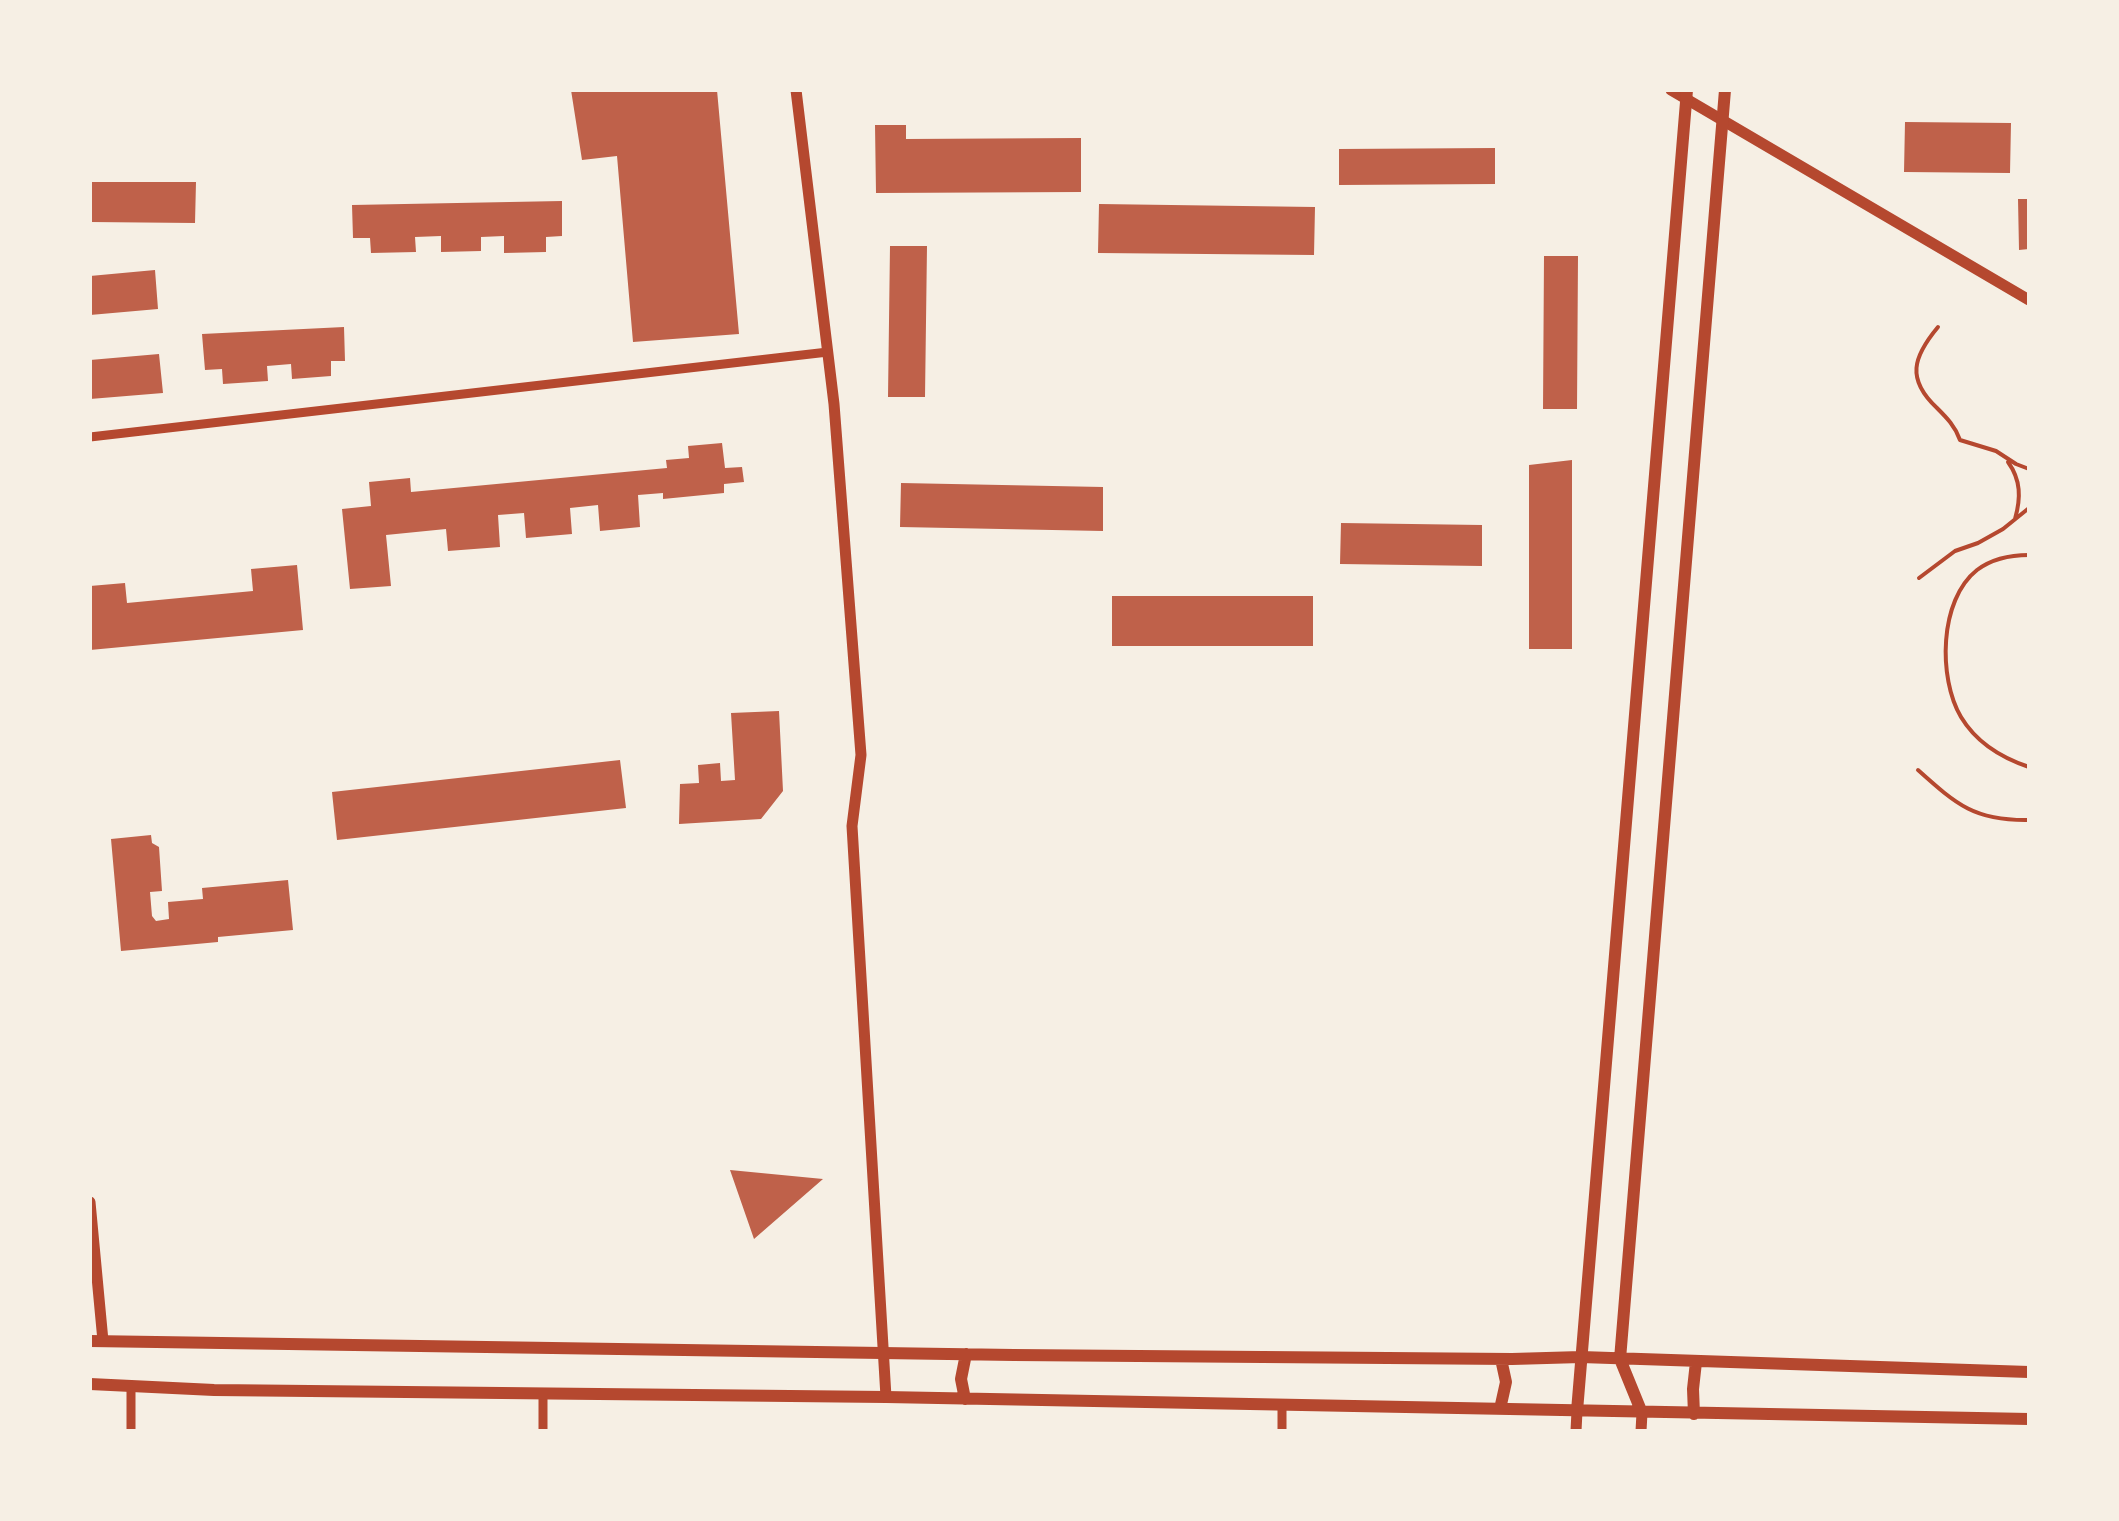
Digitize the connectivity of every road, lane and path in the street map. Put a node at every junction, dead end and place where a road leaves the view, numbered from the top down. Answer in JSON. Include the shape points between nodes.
{"nodes":[{"id":1,"x":796,"y":90,"type":"edge"},
{"id":2,"x":1671,"y":90,"type":"edge"},
{"id":3,"x":1725,"y":90,"type":"edge"},
{"id":4,"x":1687,"y":94,"type":"edge"},
{"id":5,"x":1723,"y":119,"type":"junction"},
{"id":6,"x":2029,"y":300,"type":"edge"},
{"id":7,"x":1938,"y":327,"type":"dead end"},
{"id":8,"x":828,"y":352,"type":"junction"},
{"id":9,"x":90,"y":437,"type":"edge"},
{"id":10,"x":2006,"y":458,"type":"junction"},
{"id":11,"x":2029,"y":469,"type":"edge"},
{"id":12,"x":2029,"y":508,"type":"edge"},
{"id":13,"x":2016,"y":519,"type":"junction"},
{"id":14,"x":2029,"y":555,"type":"edge"},
{"id":15,"x":1918,"y":578,"type":"dead end"},
{"id":16,"x":2029,"y":767,"type":"edge"},
{"id":17,"x":1918,"y":770,"type":"dead end"},
{"id":18,"x":2029,"y":820,"type":"edge"},
{"id":19,"x":90,"y":1202,"type":"edge"},
{"id":20,"x":96,"y":1341,"type":"edge"},
{"id":21,"x":884,"y":1352,"type":"junction"},
{"id":22,"x":966,"y":1354,"type":"junction"},
{"id":23,"x":1501,"y":1358,"type":"junction"},
{"id":24,"x":1582,"y":1358,"type":"junction"},
{"id":25,"x":1620,"y":1359,"type":"junction"},
{"id":26,"x":1696,"y":1362,"type":"junction"},
{"id":27,"x":2029,"y":1372,"type":"edge"},
{"id":28,"x":90,"y":1384,"type":"edge"},
{"id":29,"x":131,"y":1385,"type":"junction"},
{"id":30,"x":543,"y":1393,"type":"junction"},
{"id":31,"x":886,"y":1397,"type":"junction"},
{"id":32,"x":965,"y":1398,"type":"junction"},
{"id":33,"x":1282,"y":1405,"type":"junction"},
{"id":34,"x":1500,"y":1409,"type":"junction"},
{"id":35,"x":1577,"y":1411,"type":"junction"},
{"id":36,"x":1642,"y":1412,"type":"junction"},
{"id":37,"x":1694,"y":1414,"type":"junction"},
{"id":38,"x":2029,"y":1420,"type":"edge"},
{"id":39,"x":131,"y":1431,"type":"edge"},
{"id":40,"x":542,"y":1431,"type":"edge"},
{"id":41,"x":1282,"y":1431,"type":"edge"},
{"id":42,"x":1576,"y":1431,"type":"edge"},
{"id":43,"x":1640,"y":1431,"type":"edge"}],
"edges":[{"from":1,"to":8,"type":"street"},
{"from":2,"to":4,"type":"street"},
{"from":3,"to":5,"type":"main road"},
{"from":4,"to":5,"type":"street"},
{"from":4,"to":24,"type":"main road"},
{"from":5,"to":6,"type":"street"},
{"from":5,"to":25,"type":"main road"},
{"from":7,"to":10,"type":"path","via":[[1918,354],[1918,384],[1960,440]]},
{"from":8,"to":9,"type":"street"},
{"from":8,"to":21,"type":"street","via":[[860,755],[852,826]]},
{"from":10,"to":11,"type":"path"},
{"from":10,"to":13,"type":"path","via":[[2018,483]]},
{"from":12,"to":13,"type":"path"},
{"from":13,"to":15,"type":"path"},
{"from":14,"to":16,"type":"path","via":[[2012,555],[1974,572],[1950,618],[1946,669],[1960,715],[1974,734]]},
{"from":17,"to":18,"type":"path","via":[[1978,815]]},
{"from":19,"to":20,"type":"street"},
{"from":20,"to":21,"type":"main road"},
{"from":21,"to":22,"type":"main road"},
{"from":21,"to":31,"type":"street"},
{"from":22,"to":23,"type":"main road"},
{"from":22,"to":32,"type":"main road"},
{"from":23,"to":24,"type":"main road"},
{"from":23,"to":34,"type":"main road","via":[[1506,1382]]},
{"from":24,"to":25,"type":"main road"},
{"from":24,"to":35,"type":"main road"},
{"from":25,"to":26,"type":"main road"},
{"from":25,"to":36,"type":"main road"},
{"from":26,"to":27,"type":"main road"},
{"from":26,"to":37,"type":"main road"},
{"from":28,"to":29,"type":"main road"},
{"from":29,"to":30,"type":"main road"},
{"from":29,"to":39,"type":"street"},
{"from":30,"to":31,"type":"main road"},
{"from":30,"to":40,"type":"street"},
{"from":31,"to":32,"type":"main road"},
{"from":32,"to":33,"type":"main road"},
{"from":33,"to":34,"type":"main road"},
{"from":33,"to":41,"type":"street"},
{"from":34,"to":35,"type":"main road"},
{"from":35,"to":36,"type":"main road"},
{"from":35,"to":42,"type":"street"},
{"from":36,"to":37,"type":"main road"},
{"from":36,"to":43,"type":"street"},
{"from":37,"to":38,"type":"main road"}]}
